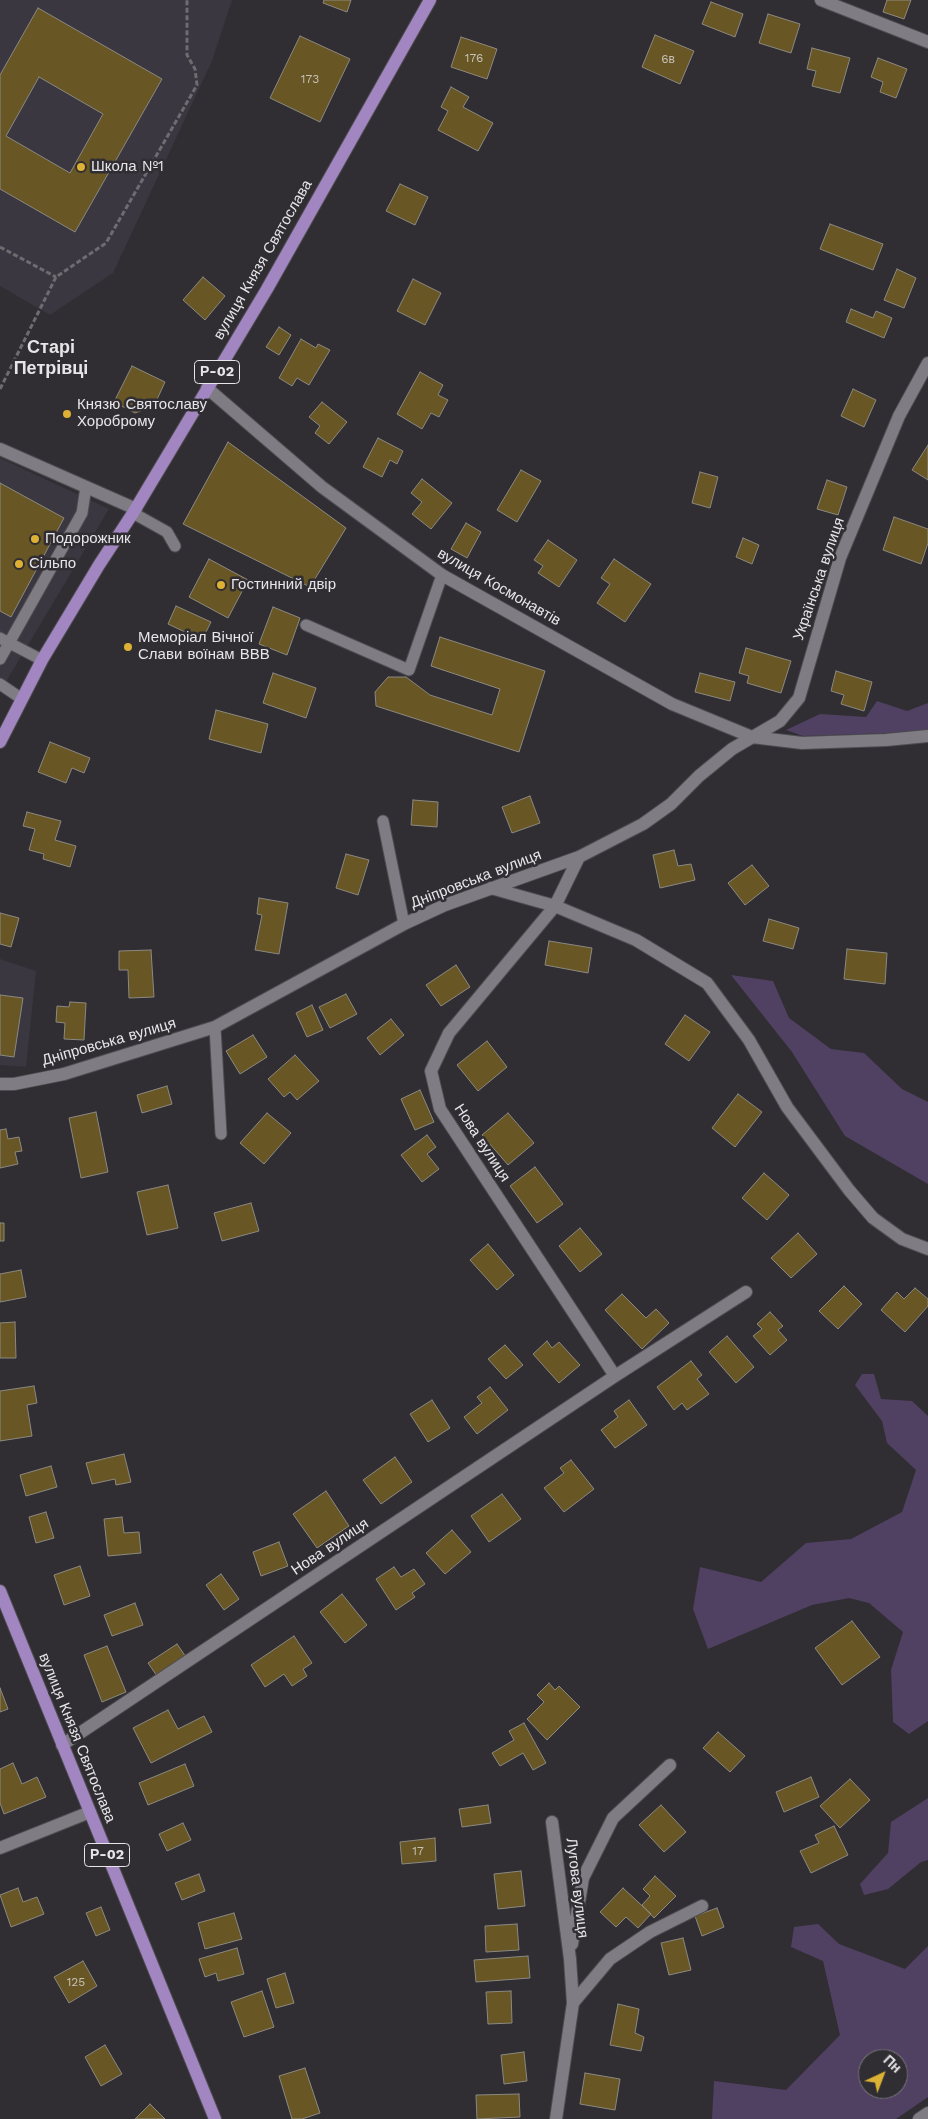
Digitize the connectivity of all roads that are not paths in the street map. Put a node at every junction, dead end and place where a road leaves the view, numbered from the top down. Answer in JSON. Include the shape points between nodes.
{"nodes":[{"id":1,"x":430,"y":0,"type":"edge"},
{"id":2,"x":821,"y":0,"type":"edge"},
{"id":3,"x":928,"y":42,"type":"edge"},
{"id":4,"x":928,"y":363,"type":"edge"},
{"id":5,"x":207,"y":388,"type":"junction"},
{"id":6,"x":0,"y":449,"type":"edge"},
{"id":7,"x":86,"y":487,"type":"junction"},
{"id":8,"x":134,"y":511,"type":"junction"},
{"id":9,"x":175,"y":546,"type":"dead end"},
{"id":10,"x":442,"y":575,"type":"junction"},
{"id":11,"x":306,"y":625,"type":"dead end"},
{"id":12,"x":5,"y":641,"type":"edge"},
{"id":13,"x":0,"y":660,"type":"edge"},
{"id":14,"x":42,"y":660,"type":"junction"},
{"id":15,"x":0,"y":684,"type":"edge"},
{"id":16,"x":22,"y":699,"type":"junction"},
{"id":17,"x":928,"y":736,"type":"edge"},
{"id":18,"x":752,"y":738,"type":"junction"},
{"id":19,"x":0,"y":742,"type":"edge"},
{"id":20,"x":383,"y":821,"type":"dead end"},
{"id":21,"x":579,"y":857,"type":"junction"},
{"id":22,"x":491,"y":888,"type":"junction"},
{"id":23,"x":555,"y":906,"type":"junction"},
{"id":24,"x":404,"y":924,"type":"junction"},
{"id":25,"x":216,"y":1027,"type":"junction"},
{"id":26,"x":0,"y":1084,"type":"edge"},
{"id":27,"x":221,"y":1134,"type":"dead end"},
{"id":28,"x":928,"y":1249,"type":"edge"},
{"id":29,"x":746,"y":1292,"type":"dead end"},
{"id":30,"x":615,"y":1376,"type":"junction"},
{"id":31,"x":0,"y":1591,"type":"edge"},
{"id":32,"x":62,"y":1745,"type":"junction"},
{"id":33,"x":670,"y":1765,"type":"dead end"},
{"id":34,"x":90,"y":1812,"type":"junction"},
{"id":35,"x":552,"y":1822,"type":"dead end"},
{"id":36,"x":0,"y":1848,"type":"edge"},
{"id":37,"x":702,"y":1906,"type":"dead end"},
{"id":38,"x":570,"y":1959,"type":"junction"},
{"id":39,"x":573,"y":2003,"type":"junction"},
{"id":40,"x":928,"y":2113,"type":"edge"},
{"id":41,"x":215,"y":2119,"type":"edge"},
{"id":42,"x":556,"y":2119,"type":"edge"},
{"id":43,"x":919,"y":2119,"type":"edge"}],
"edges":[{"from":1,"to":5,"type":"main road","name":"вулиця Князя Святослава","number":"Р-02","via":[[268,289]]},
{"from":2,"to":3,"type":"street"},
{"from":4,"to":18,"type":"street","name":"Українська вулиця","via":[[899,416],[840,558],[799,698],[780,721]]},
{"from":5,"to":8,"type":"main road","name":"вулиця Князя Святослава","number":"Р-02"},
{"from":5,"to":10,"type":"street","name":"вулиця Космонавтів","via":[[322,487]]},
{"from":6,"to":7,"type":"street"},
{"from":7,"to":8,"type":"street"},
{"from":7,"to":12,"type":"lane","via":[[82,513]]},
{"from":8,"to":9,"type":"lane","via":[[167,532]]},
{"from":8,"to":14,"type":"main road","name":"вулиця Князя Святослава","number":"Р-02"},
{"from":10,"to":11,"type":"lane","via":[[409,670]]},
{"from":10,"to":18,"type":"street","name":"вулиця Космонавтів","via":[[672,704]]},
{"from":12,"to":13,"type":"lane"},
{"from":12,"to":14,"type":"lane"},
{"from":14,"to":16,"type":"main road","name":"вулиця Князя Святослава","number":"Р-02"},
{"from":15,"to":16,"type":"lane"},
{"from":16,"to":19,"type":"main road","name":"вулиця Князя Святослава","number":"Р-02"},
{"from":17,"to":18,"type":"street","via":[[802,743]]},
{"from":18,"to":21,"type":"street","name":"Дніпровська вулиця","via":[[732,749],[671,804],[643,824]]},
{"from":20,"to":24,"type":"lane"},
{"from":21,"to":22,"type":"street","name":"Дніпровська вулиця"},
{"from":21,"to":23,"type":"street","name":"Нова вулиця"},
{"from":22,"to":23,"type":"street"},
{"from":22,"to":24,"type":"street","name":"Дніпровська вулиця"},
{"from":23,"to":28,"type":"street","via":[[636,940],[706,983],[749,1040],[788,1107],[849,1190],[873,1218],[902,1240]]},
{"from":23,"to":30,"type":"street","name":"Нова вулиця","via":[[448,1032],[431,1071],[440,1108]]},
{"from":24,"to":25,"type":"street","name":"Дніпровська вулиця"},
{"from":25,"to":26,"type":"street","name":"Дніпровська вулиця","via":[[64,1074]]},
{"from":25,"to":27,"type":"lane"},
{"from":29,"to":30,"type":"street","name":"Нова вулиця"},
{"from":30,"to":32,"type":"street","name":"Нова вулиця"},
{"from":31,"to":32,"type":"main road","name":"вулиця Князя Святослава","number":"Р-02"},
{"from":32,"to":34,"type":"main road","name":"вулиця Князя Святослава","number":"Р-02"},
{"from":33,"to":38,"type":"street","name":"Лугова вулиця","via":[[613,1818],[583,1878]]},
{"from":34,"to":36,"type":"street"},
{"from":34,"to":41,"type":"main road","name":"вулиця Князя Святослава","number":"Р-02"},
{"from":35,"to":38,"type":"street","name":"Лугова вулиця"},
{"from":37,"to":39,"type":"street","via":[[650,1932],[610,1959]]},
{"from":38,"to":39,"type":"street","name":"Лугова вулиця"},
{"from":39,"to":42,"type":"street","name":"Лугова вулиця"},
{"from":40,"to":43,"type":"street"}]}
